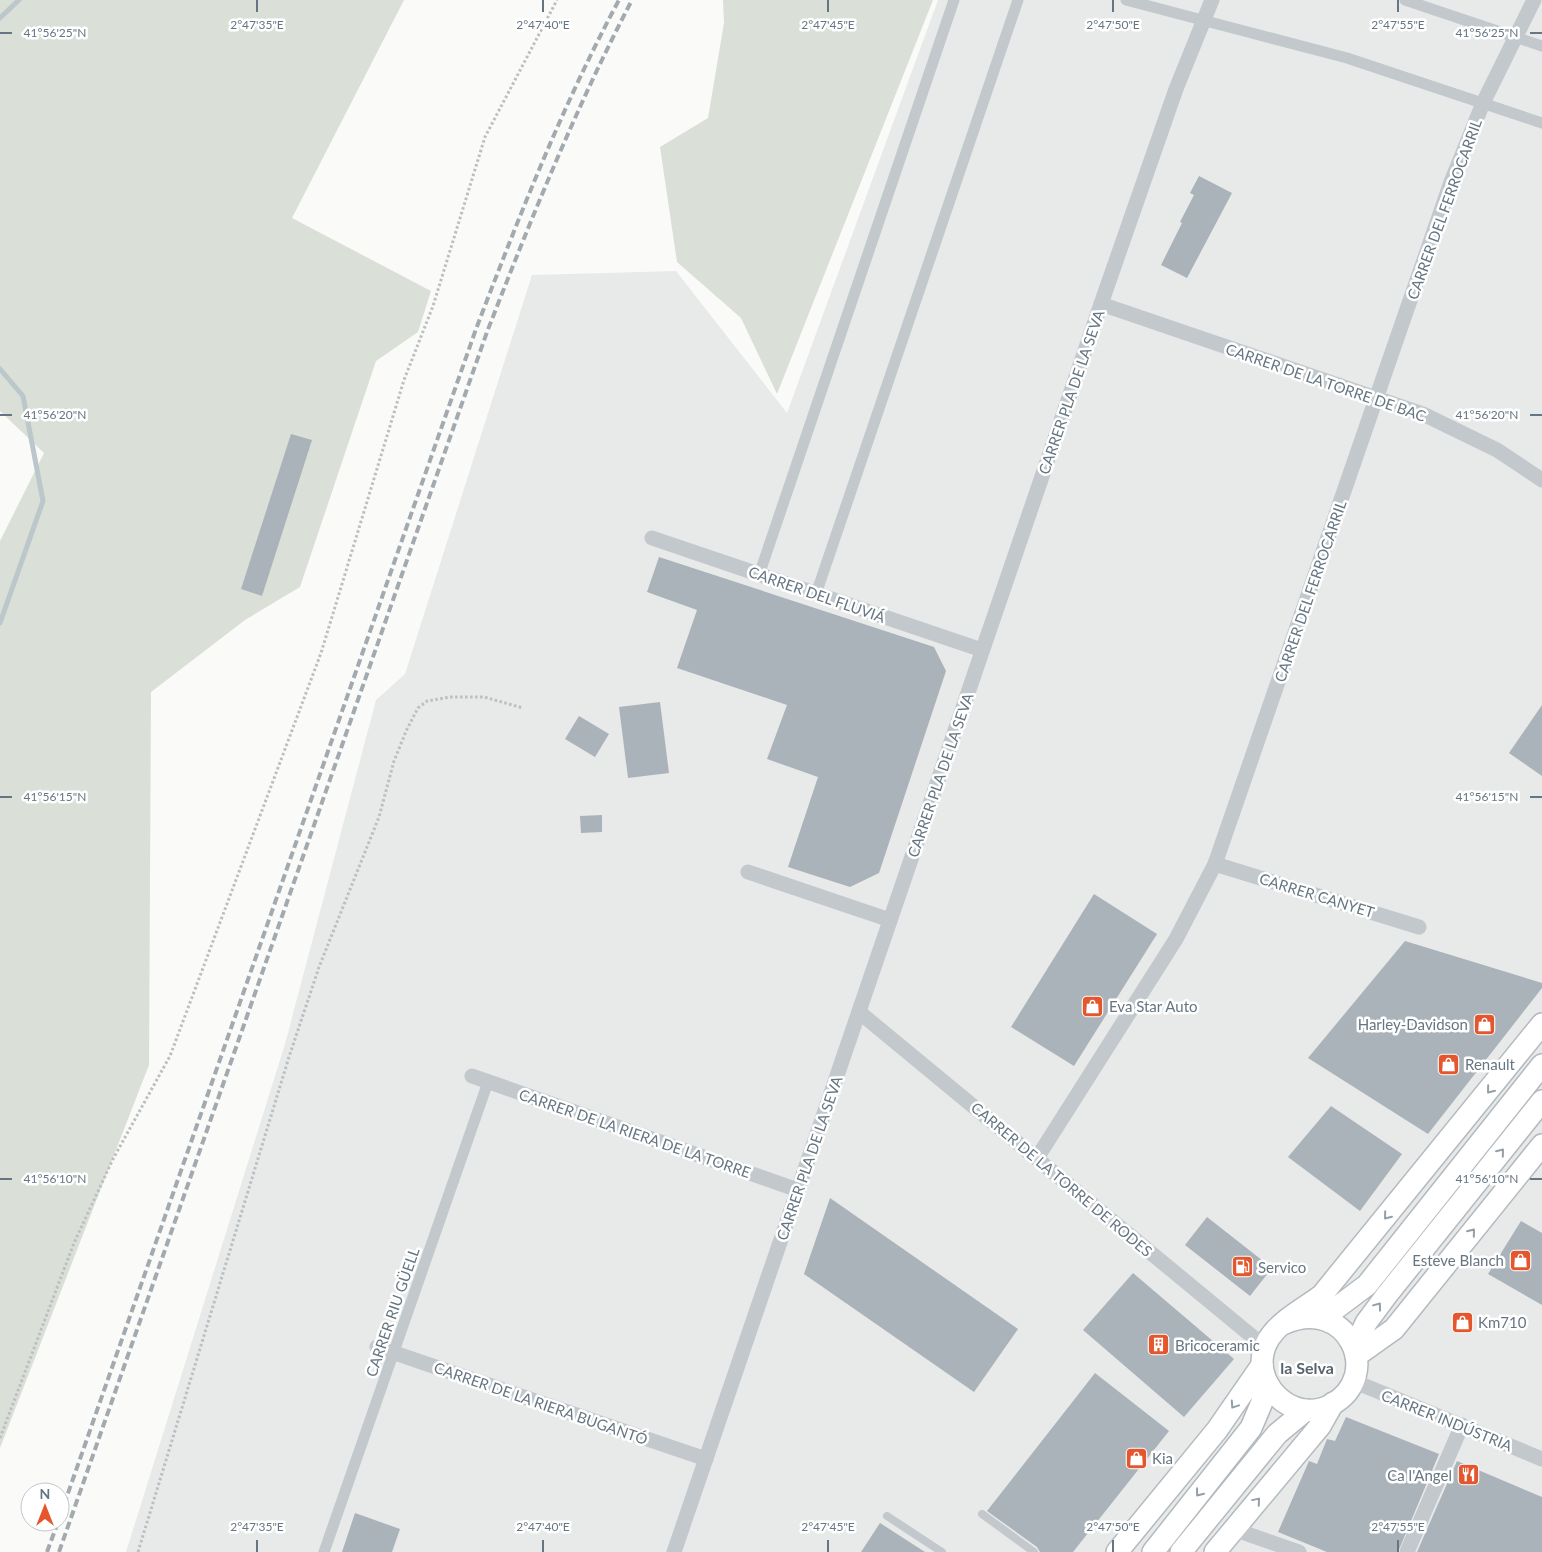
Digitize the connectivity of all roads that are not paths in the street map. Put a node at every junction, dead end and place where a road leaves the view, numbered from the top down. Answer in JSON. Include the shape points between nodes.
{"nodes":[{"id":1,"x":954,"y":0,"type":"edge"},
{"id":2,"x":1018,"y":0,"type":"edge"},
{"id":3,"x":1126,"y":0,"type":"edge"},
{"id":4,"x":1212,"y":0,"type":"edge"},
{"id":5,"x":1405,"y":0,"type":"edge"},
{"id":6,"x":1534,"y":0,"type":"edge"},
{"id":7,"x":1204,"y":19,"type":"junction"},
{"id":8,"x":1514,"y":36,"type":"junction"},
{"id":9,"x":1542,"y":46,"type":"edge"},
{"id":10,"x":1483,"y":103,"type":"junction"},
{"id":11,"x":1542,"y":123,"type":"edge"},
{"id":12,"x":1101,"y":304,"type":"junction"},
{"id":13,"x":1376,"y":399,"type":"junction"},
{"id":14,"x":1542,"y":480,"type":"edge"},
{"id":15,"x":652,"y":538,"type":"dead end"},
{"id":16,"x":759,"y":575,"type":"junction"},
{"id":17,"x":816,"y":594,"type":"junction"},
{"id":18,"x":982,"y":650,"type":"junction"},
{"id":19,"x":1215,"y":864,"type":"junction"},
{"id":20,"x":748,"y":872,"type":"dead end"},
{"id":21,"x":890,"y":920,"type":"junction"},
{"id":22,"x":1419,"y":927,"type":"dead end"},
{"id":23,"x":859,"y":1012,"type":"junction"},
{"id":24,"x":1542,"y":1024,"type":"edge"},
{"id":25,"x":1542,"y":1065,"type":"edge"},
{"id":26,"x":472,"y":1076,"type":"dead end"},
{"id":27,"x":488,"y":1082,"type":"junction"},
{"id":28,"x":1542,"y":1101,"type":"edge"},
{"id":29,"x":1542,"y":1145,"type":"edge"},
{"id":30,"x":1037,"y":1158,"type":"junction"},
{"id":31,"x":798,"y":1190,"type":"junction"},
{"id":32,"x":1323,"y":1318,"type":"junction"},
{"id":33,"x":1283,"y":1324,"type":"junction"},
{"id":34,"x":377,"y":1347,"type":"dead end"},
{"id":35,"x":1355,"y":1352,"type":"junction"},
{"id":36,"x":394,"y":1353,"type":"junction"},
{"id":37,"x":1263,"y":1362,"type":"junction"},
{"id":38,"x":1353,"y":1381,"type":"junction"},
{"id":39,"x":1333,"y":1403,"type":"junction"},
{"id":40,"x":1306,"y":1410,"type":"junction"},
{"id":41,"x":1462,"y":1425,"type":"junction"},
{"id":42,"x":706,"y":1459,"type":"junction"},
{"id":43,"x":1542,"y":1459,"type":"edge"},
{"id":44,"x":982,"y":1514,"type":"dead end"},
{"id":45,"x":887,"y":1516,"type":"dead end"},
{"id":46,"x":1234,"y":1529,"type":"junction"},
{"id":47,"x":324,"y":1552,"type":"edge"},
{"id":48,"x":674,"y":1552,"type":"edge"},
{"id":49,"x":942,"y":1552,"type":"edge"},
{"id":50,"x":1034,"y":1552,"type":"edge"},
{"id":51,"x":1118,"y":1552,"type":"edge"},
{"id":52,"x":1153,"y":1552,"type":"edge"},
{"id":53,"x":1181,"y":1552,"type":"edge"},
{"id":54,"x":1215,"y":1552,"type":"edge"},
{"id":55,"x":1299,"y":1552,"type":"edge"},
{"id":56,"x":1407,"y":1552,"type":"edge"}],
"edges":[{"from":1,"to":16,"type":"street"},
{"from":2,"to":17,"type":"street"},
{"from":3,"to":7,"type":"street"},
{"from":4,"to":7,"type":"street","name":"CARRER PLA DE LA SEVA"},
{"from":5,"to":8,"type":"street"},
{"from":6,"to":8,"type":"street","name":"CARRER DEL FERROCARRIL"},
{"from":7,"to":10,"type":"street","via":[[1347,58]]},
{"from":7,"to":12,"type":"street","name":"CARRER PLA DE LA SEVA","via":[[1176,89]]},
{"from":8,"to":9,"type":"street"},
{"from":8,"to":10,"type":"street","name":"CARRER DEL FERROCARRIL"},
{"from":10,"to":11,"type":"street"},
{"from":10,"to":13,"type":"street","name":"CARRER DEL FERROCARRIL","via":[[1451,182]]},
{"from":12,"to":13,"type":"street","name":"CARRER DE LA TORRE DE BAC"},
{"from":12,"to":18,"type":"street","name":"CARRER PLA DE LA SEVA"},
{"from":13,"to":14,"type":"street","name":"CARRER DE LA TORRE DE BAC","via":[[1423,414],[1460,431],[1497,450]]},
{"from":13,"to":19,"type":"street","name":"CARRER DEL FERROCARRIL"},
{"from":15,"to":16,"type":"street","name":"CARRER DEL FLUVIÁ"},
{"from":16,"to":17,"type":"street","name":"CARRER DEL FLUVIÁ"},
{"from":17,"to":18,"type":"street","name":"CARRER DEL FLUVIÁ"},
{"from":18,"to":21,"type":"street","name":"CARRER PLA DE LA SEVA"},
{"from":19,"to":22,"type":"street","name":"CARRER CANYET"},
{"from":19,"to":30,"type":"street","name":"CARRER DEL FERROCARRIL","via":[[1176,939]]},
{"from":20,"to":21,"type":"street"},
{"from":21,"to":23,"type":"street","name":"CARRER PLA DE LA SEVA"},
{"from":23,"to":30,"type":"street","name":"CARRER DE LA TORRE DE RODES"},
{"from":23,"to":31,"type":"street","name":"CARRER PLA DE LA SEVA"},
{"from":24,"to":33,"type":"main road","one_way":true,"via":[[1322,1295]]},
{"from":25,"to":32,"type":"main road","via":[[1367,1285]]},
{"from":26,"to":27,"type":"street","name":"CARRER DE LA RIERA DE LA TORRE"},
{"from":27,"to":31,"type":"street","name":"CARRER DE LA RIERA DE LA TORRE"},
{"from":27,"to":36,"type":"street","name":"CARRER RIU GÜELL"},
{"from":35,"to":28,"type":"main road","one_way":true,"via":[[1366,1323],[1386,1296]]},
{"from":35,"to":29,"type":"main road","one_way":true,"via":[[1394,1330]]},
{"from":30,"to":37,"type":"street","name":"CARRER DE LA TORRE DE RODES"},
{"from":31,"to":42,"type":"street","name":"CARRER PLA DE LA SEVA"},
{"from":32,"to":33,"type":"main road","via":[[1309,1316]]},
{"from":32,"to":35,"type":"main road","via":[[1342,1329]]},
{"from":33,"to":37,"type":"main road","via":[[1272,1334]]},
{"from":34,"to":36,"type":"street","name":"CARRER DE LA RIERA BUGANTÓ"},
{"from":35,"to":38,"type":"main road"},
{"from":36,"to":42,"type":"street","name":"CARRER DE LA RIERA BUGANTÓ"},
{"from":36,"to":47,"type":"street","name":"CARRER RIU GÜELL"},
{"from":37,"to":40,"type":"main road","via":[[1267,1384],[1279,1399],[1287,1405]]},
{"from":37,"to":51,"type":"main road","one_way":true,"via":[[1217,1430]]},
{"from":37,"to":52,"type":"main road","one_way":true,"via":[[1262,1402],[1251,1428]]},
{"from":38,"to":39,"type":"main road","via":[[1345,1394]]},
{"from":38,"to":41,"type":"street","name":"CARRER INDÚSTRIA"},
{"from":39,"to":40,"type":"main road","via":[[1320,1409]]},
{"from":46,"to":39,"type":"main road","one_way":true,"via":[[1320,1426]]},
{"from":40,"to":53,"type":"main road","via":[[1277,1434]]},
{"from":41,"to":43,"type":"street","name":"CARRER INDÚSTRIA"},
{"from":41,"to":56,"type":"street"},
{"from":42,"to":48,"type":"street","name":"CARRER PLA DE LA SEVA"},
{"from":44,"to":50,"type":"lane"},
{"from":45,"to":49,"type":"lane"},
{"from":46,"to":54,"type":"main road"},
{"from":46,"to":55,"type":"street"}]}
